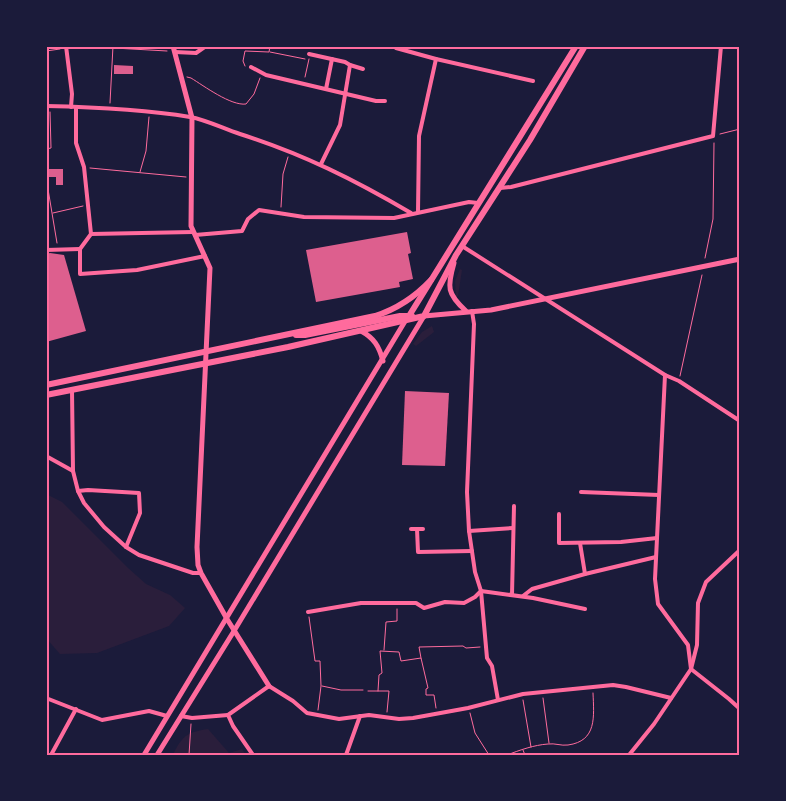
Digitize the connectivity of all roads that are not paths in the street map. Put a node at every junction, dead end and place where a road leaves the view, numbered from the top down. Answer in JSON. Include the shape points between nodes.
{"nodes":[{"id":1,"x":206,"y":46,"type":"edge"},
{"id":2,"x":576,"y":46,"type":"edge"},
{"id":3,"x":585,"y":46,"type":"edge"},
{"id":4,"x":721,"y":46,"type":"edge"},
{"id":5,"x":66,"y":47,"type":"edge"},
{"id":6,"x":396,"y":48,"type":"dead end"},
{"id":7,"x":174,"y":49,"type":"edge"},
{"id":8,"x":309,"y":57,"type":"road end"},
{"id":9,"x":332,"y":59,"type":"junction"},
{"id":10,"x":436,"y":59,"type":"junction"},
{"id":11,"x":350,"y":65,"type":"junction"},
{"id":12,"x":251,"y":67,"type":"road end"},
{"id":13,"x":364,"y":69,"type":"dead end"},
{"id":14,"x":533,"y":81,"type":"dead end"},
{"id":15,"x":326,"y":89,"type":"junction"},
{"id":16,"x":345,"y":94,"type":"junction"},
{"id":17,"x":385,"y":101,"type":"dead end"},
{"id":18,"x":48,"y":106,"type":"edge"},
{"id":19,"x":73,"y":108,"type":"junction"},
{"id":20,"x":192,"y":118,"type":"junction"},
{"id":21,"x":321,"y":164,"type":"junction"},
{"id":22,"x":498,"y":188,"type":"junction"},
{"id":23,"x":478,"y":203,"type":"junction"},
{"id":24,"x":418,"y":212,"type":"junction"},
{"id":25,"x":412,"y":214,"type":"junction"},
{"id":26,"x":193,"y":233,"type":"junction"},
{"id":27,"x":91,"y":234,"type":"junction"},
{"id":28,"x":462,"y":246,"type":"junction"},
{"id":29,"x":80,"y":249,"type":"junction"},
{"id":30,"x":46,"y":250,"type":"edge"},
{"id":31,"x":456,"y":255,"type":"junction"},
{"id":32,"x":205,"y":256,"type":"junction"},
{"id":33,"x":740,"y":259,"type":"edge"},
{"id":34,"x":430,"y":280,"type":"junction"},
{"id":35,"x":545,"y":298,"type":"junction"},
{"id":36,"x":469,"y":311,"type":"junction"},
{"id":37,"x":424,"y":316,"type":"junction"},
{"id":38,"x":407,"y":319,"type":"junction"},
{"id":39,"x":361,"y":331,"type":"junction"},
{"id":40,"x":290,"y":335,"type":"junction"},
{"id":41,"x":206,"y":352,"type":"junction"},
{"id":42,"x":383,"y":361,"type":"junction"},
{"id":43,"x":205,"y":364,"type":"junction"},
{"id":44,"x":665,"y":375,"type":"junction"},
{"id":45,"x":46,"y":385,"type":"edge"},
{"id":46,"x":72,"y":390,"type":"junction"},
{"id":47,"x":46,"y":395,"type":"edge"},
{"id":48,"x":740,"y":421,"type":"edge"},
{"id":49,"x":46,"y":456,"type":"edge"},
{"id":50,"x":73,"y":471,"type":"junction"},
{"id":51,"x":78,"y":491,"type":"junction"},
{"id":52,"x":582,"y":492,"type":"dead end"},
{"id":53,"x":659,"y":495,"type":"junction"},
{"id":54,"x":514,"y":506,"type":"dead end"},
{"id":55,"x":559,"y":514,"type":"dead end"},
{"id":56,"x":513,"y":528,"type":"junction"},
{"id":57,"x":411,"y":529,"type":"dead end"},
{"id":58,"x":417,"y":529,"type":"junction"},
{"id":59,"x":423,"y":529,"type":"dead end"},
{"id":60,"x":469,"y":531,"type":"junction"},
{"id":61,"x":657,"y":538,"type":"junction"},
{"id":62,"x":580,"y":543,"type":"junction"},
{"id":63,"x":126,"y":547,"type":"junction"},
{"id":64,"x":740,"y":550,"type":"edge"},
{"id":65,"x":472,"y":551,"type":"junction"},
{"id":66,"x":656,"y":557,"type":"junction"},
{"id":67,"x":201,"y":574,"type":"junction"},
{"id":68,"x":585,"y":574,"type":"junction"},
{"id":69,"x":481,"y":591,"type":"junction"},
{"id":70,"x":512,"y":595,"type":"junction"},
{"id":71,"x":523,"y":596,"type":"junction"},
{"id":72,"x":584,"y":609,"type":"dead end"},
{"id":73,"x":308,"y":612,"type":"road end"},
{"id":74,"x":227,"y":619,"type":"junction"},
{"id":75,"x":234,"y":632,"type":"junction"},
{"id":76,"x":691,"y":669,"type":"junction"},
{"id":77,"x":269,"y":686,"type":"junction"},
{"id":78,"x":46,"y":698,"type":"edge"},
{"id":79,"x":671,"y":698,"type":"junction"},
{"id":80,"x":498,"y":700,"type":"junction"},
{"id":81,"x":76,"y":709,"type":"junction"},
{"id":82,"x":740,"y":709,"type":"edge"},
{"id":83,"x":228,"y":715,"type":"junction"},
{"id":84,"x":167,"y":716,"type":"junction"},
{"id":85,"x":181,"y":716,"type":"junction"},
{"id":86,"x":360,"y":716,"type":"junction"},
{"id":87,"x":46,"y":748,"type":"edge"},
{"id":88,"x":52,"y":753,"type":"edge"},
{"id":89,"x":144,"y":755,"type":"edge"},
{"id":90,"x":157,"y":755,"type":"edge"},
{"id":91,"x":253,"y":755,"type":"edge"},
{"id":92,"x":346,"y":755,"type":"edge"},
{"id":93,"x":629,"y":755,"type":"edge"}],
"edges":[{"from":1,"to":7,"type":"street","via":[[196,53]]},
{"from":2,"to":23,"type":"highway"},
{"from":3,"to":22,"type":"highway"},
{"from":4,"to":22,"type":"street","via":[[714,136],[511,188]]},
{"from":5,"to":19,"type":"street"},
{"from":6,"to":10,"type":"street"},
{"from":7,"to":20,"type":"street"},
{"from":8,"to":9,"type":"street"},
{"from":9,"to":11,"type":"street"},
{"from":9,"to":15,"type":"street"},
{"from":10,"to":14,"type":"street"},
{"from":10,"to":24,"type":"street","via":[[419,136]]},
{"from":11,"to":13,"type":"street"},
{"from":11,"to":16,"type":"street"},
{"from":12,"to":15,"type":"street","via":[[266,75]]},
{"from":15,"to":16,"type":"street"},
{"from":16,"to":17,"type":"street","via":[[376,102]]},
{"from":16,"to":21,"type":"street","via":[[340,125]]},
{"from":18,"to":19,"type":"street"},
{"from":19,"to":20,"type":"street"},
{"from":19,"to":27,"type":"street","via":[[76,143],[84,167]]},
{"from":20,"to":21,"type":"street"},
{"from":20,"to":26,"type":"street"},
{"from":21,"to":25,"type":"street"},
{"from":22,"to":28,"type":"highway"},
{"from":23,"to":24,"type":"street"},
{"from":23,"to":34,"type":"highway"},
{"from":24,"to":25,"type":"street"},
{"from":25,"to":26,"type":"street","via":[[394,218],[304,217],[259,210],[248,218],[242,231]]},
{"from":26,"to":27,"type":"street"},
{"from":26,"to":32,"type":"street"},
{"from":27,"to":29,"type":"street"},
{"from":28,"to":31,"type":"highway"},
{"from":28,"to":35,"type":"street"},
{"from":29,"to":30,"type":"street"},
{"from":29,"to":32,"type":"street","via":[[80,274],[137,270]]},
{"from":31,"to":36,"type":"street","via":[[449,287],[456,302]]},
{"from":31,"to":37,"type":"highway"},
{"from":32,"to":41,"type":"street","via":[[210,268]]},
{"from":33,"to":35,"type":"street"},
{"from":34,"to":38,"type":"highway"},
{"from":34,"to":40,"type":"highway","via":[[411,298],[387,312]]},
{"from":35,"to":36,"type":"street","via":[[491,310]]},
{"from":35,"to":44,"type":"street"},
{"from":36,"to":37,"type":"street"},
{"from":36,"to":60,"type":"street","via":[[474,324],[467,492]]},
{"from":37,"to":38,"type":"highway"},
{"from":37,"to":75,"type":"street"},
{"from":38,"to":39,"type":"highway"},
{"from":38,"to":40,"type":"highway"},
{"from":38,"to":42,"type":"street"},
{"from":39,"to":42,"type":"street","via":[[375,341]]},
{"from":39,"to":43,"type":"highway"},
{"from":40,"to":41,"type":"highway"},
{"from":41,"to":43,"type":"street"},
{"from":41,"to":45,"type":"highway"},
{"from":42,"to":74,"type":"street"},
{"from":43,"to":46,"type":"highway"},
{"from":43,"to":67,"type":"street","via":[[197,547]]},
{"from":44,"to":48,"type":"street"},
{"from":44,"to":53,"type":"street"},
{"from":46,"to":47,"type":"highway"},
{"from":46,"to":50,"type":"street"},
{"from":49,"to":50,"type":"street"},
{"from":50,"to":51,"type":"street"},
{"from":51,"to":63,"type":"street","via":[[104,527]]},
{"from":51,"to":63,"type":"street","via":[[139,493],[140,513]]},
{"from":52,"to":53,"type":"street"},
{"from":53,"to":61,"type":"street"},
{"from":54,"to":56,"type":"street"},
{"from":55,"to":62,"type":"street","via":[[558,543]]},
{"from":56,"to":60,"type":"street"},
{"from":56,"to":70,"type":"street"},
{"from":57,"to":58,"type":"street"},
{"from":58,"to":59,"type":"street"},
{"from":58,"to":65,"type":"street","via":[[418,552]]},
{"from":60,"to":65,"type":"street"},
{"from":61,"to":62,"type":"street"},
{"from":61,"to":66,"type":"street"},
{"from":62,"to":68,"type":"street"},
{"from":63,"to":67,"type":"street","via":[[139,555]]},
{"from":64,"to":76,"type":"street","via":[[706,582],[701,594],[697,645]]},
{"from":65,"to":69,"type":"street"},
{"from":66,"to":68,"type":"street"},
{"from":66,"to":76,"type":"street","via":[[658,604],[688,644]]},
{"from":67,"to":74,"type":"street"},
{"from":68,"to":71,"type":"street","via":[[532,589]]},
{"from":69,"to":70,"type":"street"},
{"from":69,"to":73,"type":"street","via":[[464,603],[445,602],[424,608],[416,603],[361,603]]},
{"from":69,"to":80,"type":"street","via":[[485,646]]},
{"from":70,"to":71,"type":"street"},
{"from":71,"to":72,"type":"street"},
{"from":74,"to":75,"type":"street"},
{"from":74,"to":84,"type":"street"},
{"from":75,"to":77,"type":"street"},
{"from":75,"to":85,"type":"street"},
{"from":76,"to":79,"type":"street"},
{"from":76,"to":82,"type":"street"},
{"from":77,"to":83,"type":"street"},
{"from":77,"to":86,"type":"street","via":[[308,713],[339,719]]},
{"from":78,"to":81,"type":"street"},
{"from":79,"to":80,"type":"street","via":[[613,686],[523,694]]},
{"from":79,"to":93,"type":"street"},
{"from":80,"to":86,"type":"street","via":[[413,718]]},
{"from":81,"to":84,"type":"street","via":[[102,720],[149,711]]},
{"from":81,"to":88,"type":"street"},
{"from":83,"to":85,"type":"street"},
{"from":83,"to":91,"type":"street"},
{"from":84,"to":89,"type":"street"},
{"from":85,"to":90,"type":"street"},
{"from":86,"to":92,"type":"street"},
{"from":87,"to":88,"type":"street"}]}
